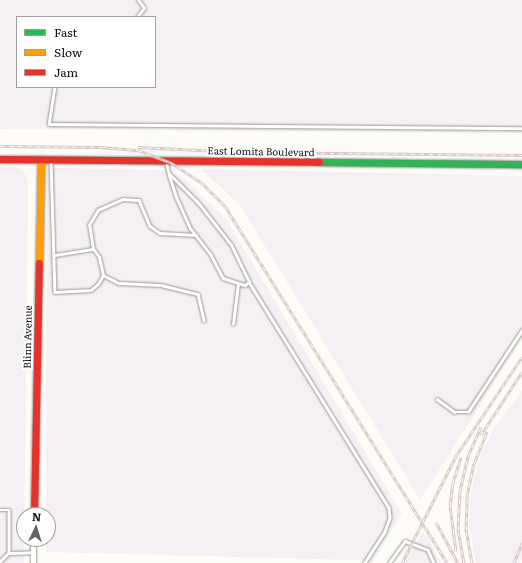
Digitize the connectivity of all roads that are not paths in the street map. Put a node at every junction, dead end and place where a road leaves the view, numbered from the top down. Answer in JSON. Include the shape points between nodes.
{"nodes":[{"id":1,"x":138,"y":0,"type":"edge"},
{"id":2,"x":138,"y":16,"type":"edge"},
{"id":3,"x":55,"y":88,"type":"edge"},
{"id":4,"x":522,"y":128,"type":"edge"},
{"id":5,"x":0,"y":159,"type":"edge"},
{"id":6,"x":41,"y":159,"type":"junction"},
{"id":7,"x":51,"y":159,"type":"junction"},
{"id":8,"x":166,"y":160,"type":"junction"},
{"id":9,"x":522,"y":164,"type":"edge"},
{"id":10,"x":169,"y":174,"type":"junction"},
{"id":11,"x":196,"y":235,"type":"junction"},
{"id":12,"x":93,"y":249,"type":"junction"},
{"id":13,"x":55,"y":255,"type":"junction"},
{"id":14,"x":103,"y":275,"type":"junction"},
{"id":15,"x":249,"y":282,"type":"junction"},
{"id":16,"x":238,"y":284,"type":"junction"},
{"id":17,"x":204,"y":320,"type":"dead end"},
{"id":18,"x":233,"y":324,"type":"dead end"},
{"id":19,"x":522,"y":330,"type":"edge"},
{"id":20,"x":437,"y":399,"type":"dead end"},
{"id":21,"x":34,"y":507,"type":"edge"},
{"id":22,"x":0,"y":510,"type":"edge"},
{"id":23,"x":33,"y":547,"type":"edge"},
{"id":24,"x":33,"y":552,"type":"junction"},
{"id":25,"x":9,"y":553,"type":"junction"},
{"id":26,"x":0,"y":562,"type":"edge"},
{"id":27,"x":33,"y":563,"type":"edge"},
{"id":28,"x":365,"y":563,"type":"edge"},
{"id":29,"x":388,"y":563,"type":"edge"},
{"id":30,"x":434,"y":563,"type":"edge"}],
"edges":[{"from":1,"to":2,"type":"lane","via":[[144,8]]},
{"from":3,"to":4,"type":"lane","via":[[49,124]]},
{"from":5,"to":6,"type":"street","name":"East Lomita Boulevard"},
{"from":6,"to":7,"type":"street","name":"East Lomita Boulevard"},
{"from":6,"to":21,"type":"street","name":"Blinn Avenue"},
{"from":7,"to":8,"type":"street","name":"East Lomita Boulevard"},
{"from":7,"to":13,"type":"lane"},
{"from":8,"to":9,"type":"street","name":"East Lomita Boulevard"},
{"from":8,"to":10,"type":"lane"},
{"from":10,"to":11,"type":"lane","via":[[176,196]]},
{"from":10,"to":15,"type":"lane","via":[[193,198],[231,245]]},
{"from":11,"to":12,"type":"lane","via":[[160,233],[150,226],[139,200],[123,199],[98,210],[89,225]]},
{"from":11,"to":16,"type":"lane","via":[[224,278]]},
{"from":12,"to":13,"type":"lane"},
{"from":12,"to":14,"type":"lane","via":[[99,257]]},
{"from":13,"to":14,"type":"lane","via":[[55,292],[90,290]]},
{"from":14,"to":17,"type":"lane","via":[[119,283],[162,286],[198,294]]},
{"from":15,"to":16,"type":"lane","via":[[245,285]]},
{"from":15,"to":28,"type":"lane","via":[[389,508],[390,518],[385,532]]},
{"from":16,"to":18,"type":"lane"},
{"from":19,"to":20,"type":"lane","via":[[468,412],[455,412]]},
{"from":22,"to":25,"type":"lane","via":[[9,510]]},
{"from":23,"to":24,"type":"street"},
{"from":24,"to":25,"type":"lane"},
{"from":24,"to":27,"type":"street"},
{"from":25,"to":26,"type":"lane"},
{"from":29,"to":30,"type":"lane","via":[[405,541],[428,550]]}]}
